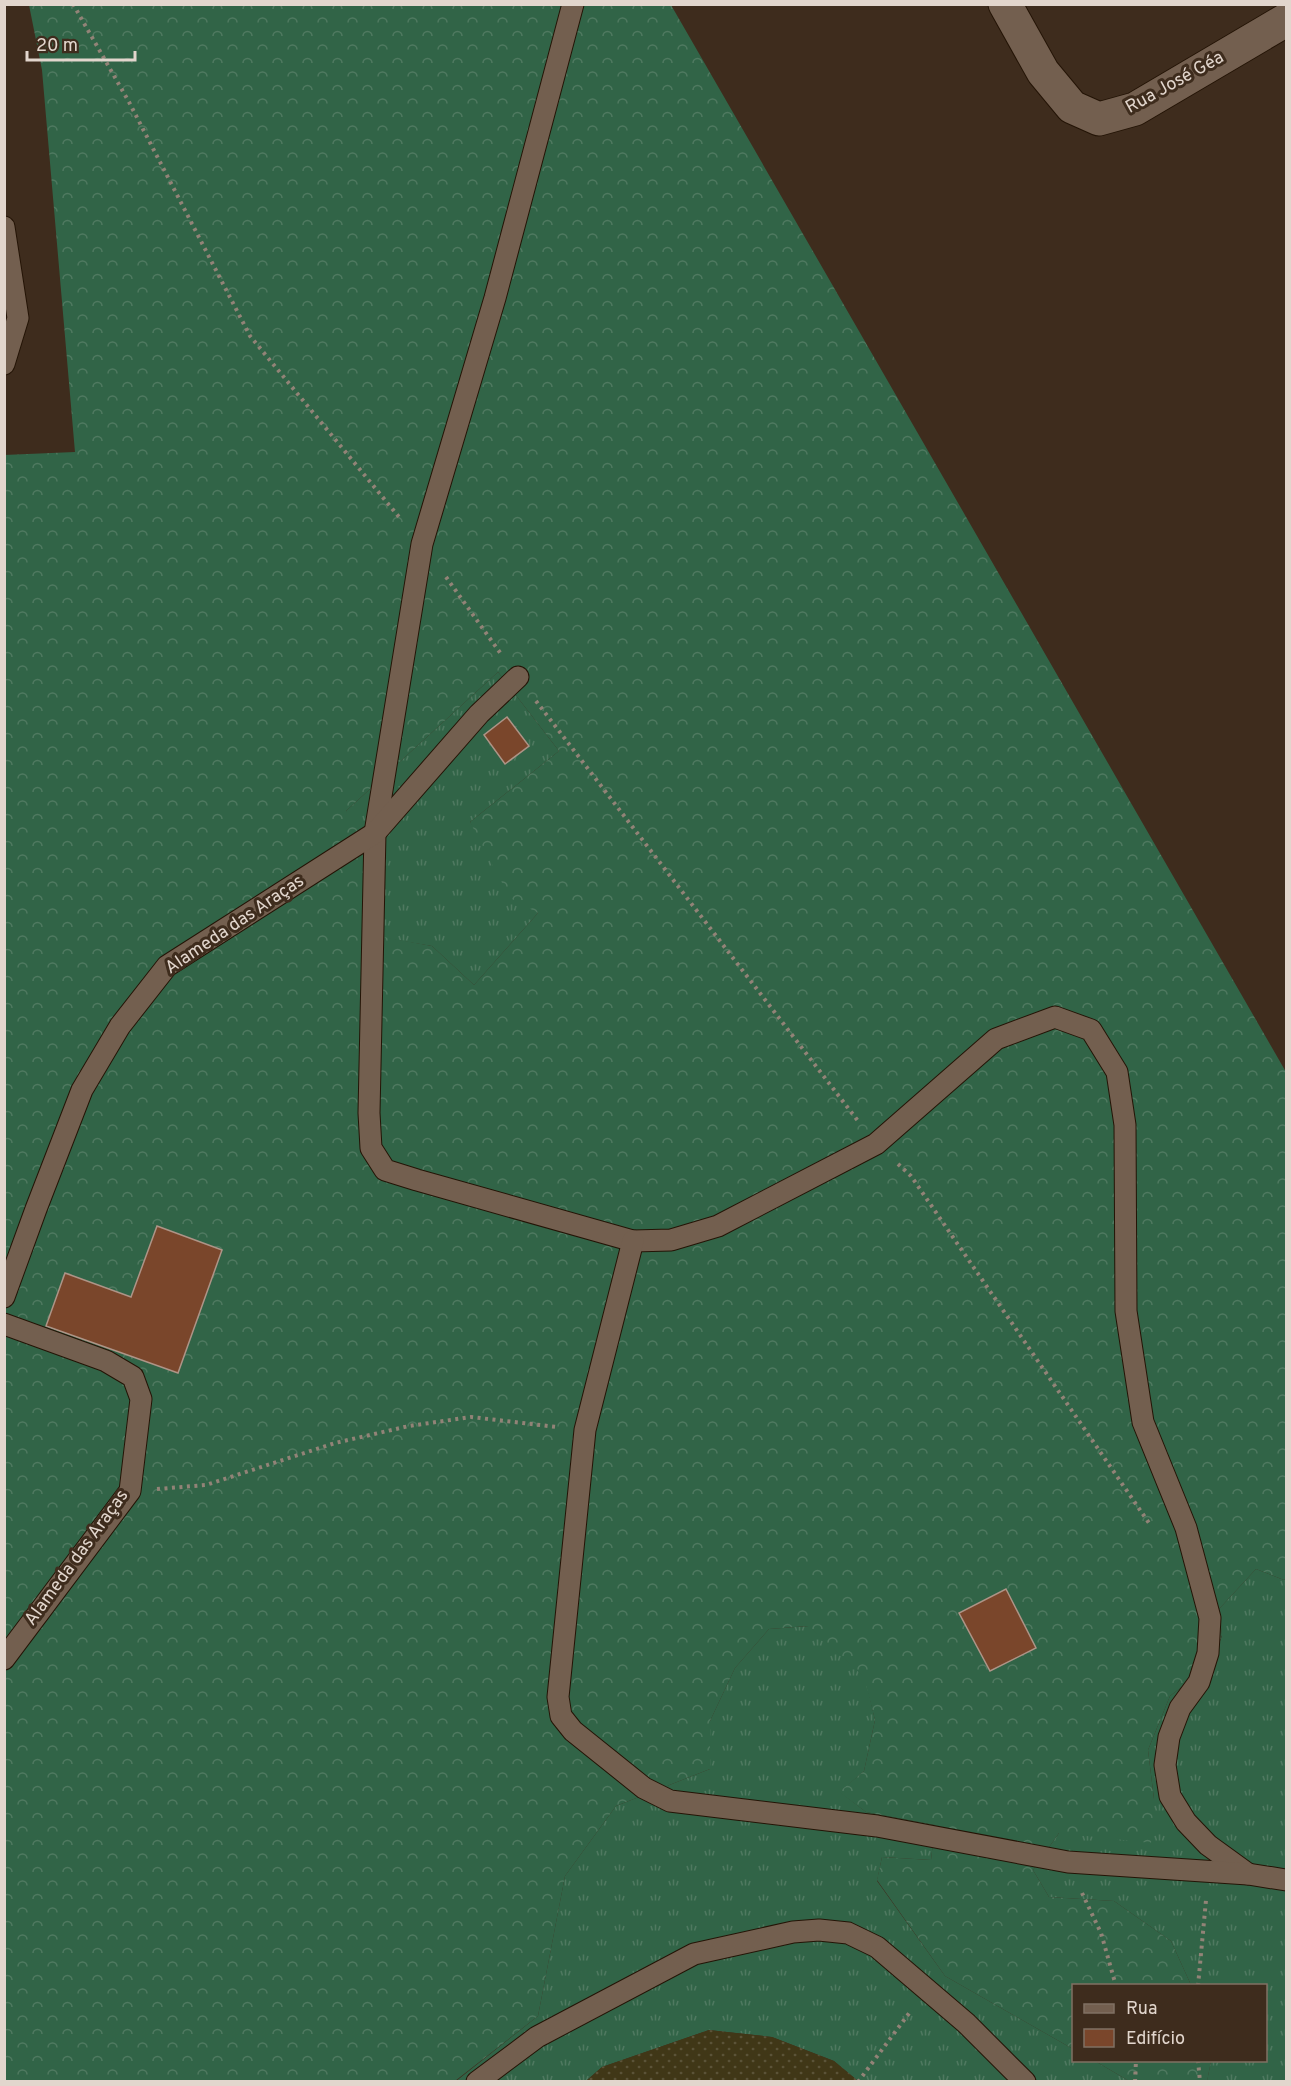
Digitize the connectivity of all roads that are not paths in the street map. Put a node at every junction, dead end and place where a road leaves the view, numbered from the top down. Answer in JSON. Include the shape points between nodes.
{"nodes":[{"id":1,"x":573,"y":4,"type":"edge"},
{"id":2,"x":1005,"y":4,"type":"edge"},
{"id":3,"x":1287,"y":20,"type":"edge"},
{"id":4,"x":4,"y":226,"type":"edge"},
{"id":5,"x":4,"y":364,"type":"edge"},
{"id":6,"x":518,"y":677,"type":"road end"},
{"id":7,"x":375,"y":833,"type":"junction"},
{"id":8,"x":633,"y":1241,"type":"junction"},
{"id":9,"x":4,"y":1297,"type":"edge"},
{"id":10,"x":4,"y":1324,"type":"edge"},
{"id":11,"x":4,"y":1659,"type":"edge"},
{"id":12,"x":1248,"y":1874,"type":"junction"},
{"id":13,"x":1287,"y":1880,"type":"edge"},
{"id":14,"x":477,"y":2082,"type":"edge"},
{"id":15,"x":1025,"y":2082,"type":"edge"}],
"edges":[{"from":1,"to":7,"type":"lane","via":[[495,298],[422,544]]},
{"from":2,"to":3,"type":"street","name":"Rua José Géa","via":[[1043,72],[1072,107],[1099,119],[1135,109]]},
{"from":4,"to":5,"type":"lane","via":[[18,318]]},
{"from":6,"to":7,"type":"lane","name":"Alameda das Araças","via":[[478,714]]},
{"from":7,"to":8,"type":"lane","via":[[371,1148],[386,1170]]},
{"from":7,"to":9,"type":"lane","name":"Alameda das Araças","via":[[166,966],[120,1026],[82,1090]]},
{"from":8,"to":12,"type":"lane","via":[[585,1430],[558,1697],[561,1716],[573,1731],[644,1788],[670,1801],[877,1826],[1068,1862]]},
{"from":8,"to":12,"type":"lane","via":[[671,1240],[718,1226],[876,1144],[996,1040],[1055,1017],[1091,1030],[1117,1072],[1125,1125],[1126,1311],[1143,1422],[1186,1528],[1210,1618],[1208,1653],[1199,1682],[1180,1708],[1168,1737],[1165,1764],[1170,1796],[1186,1822],[1208,1845]]},
{"from":10,"to":11,"type":"lane","name":"Alameda das Araças","via":[[106,1361],[133,1377],[141,1399],[130,1491]]},
{"from":12,"to":13,"type":"lane"},
{"from":14,"to":15,"type":"lane","via":[[537,2037],[694,1954],[819,1930],[848,1933],[877,1947],[966,2023]]}]}
